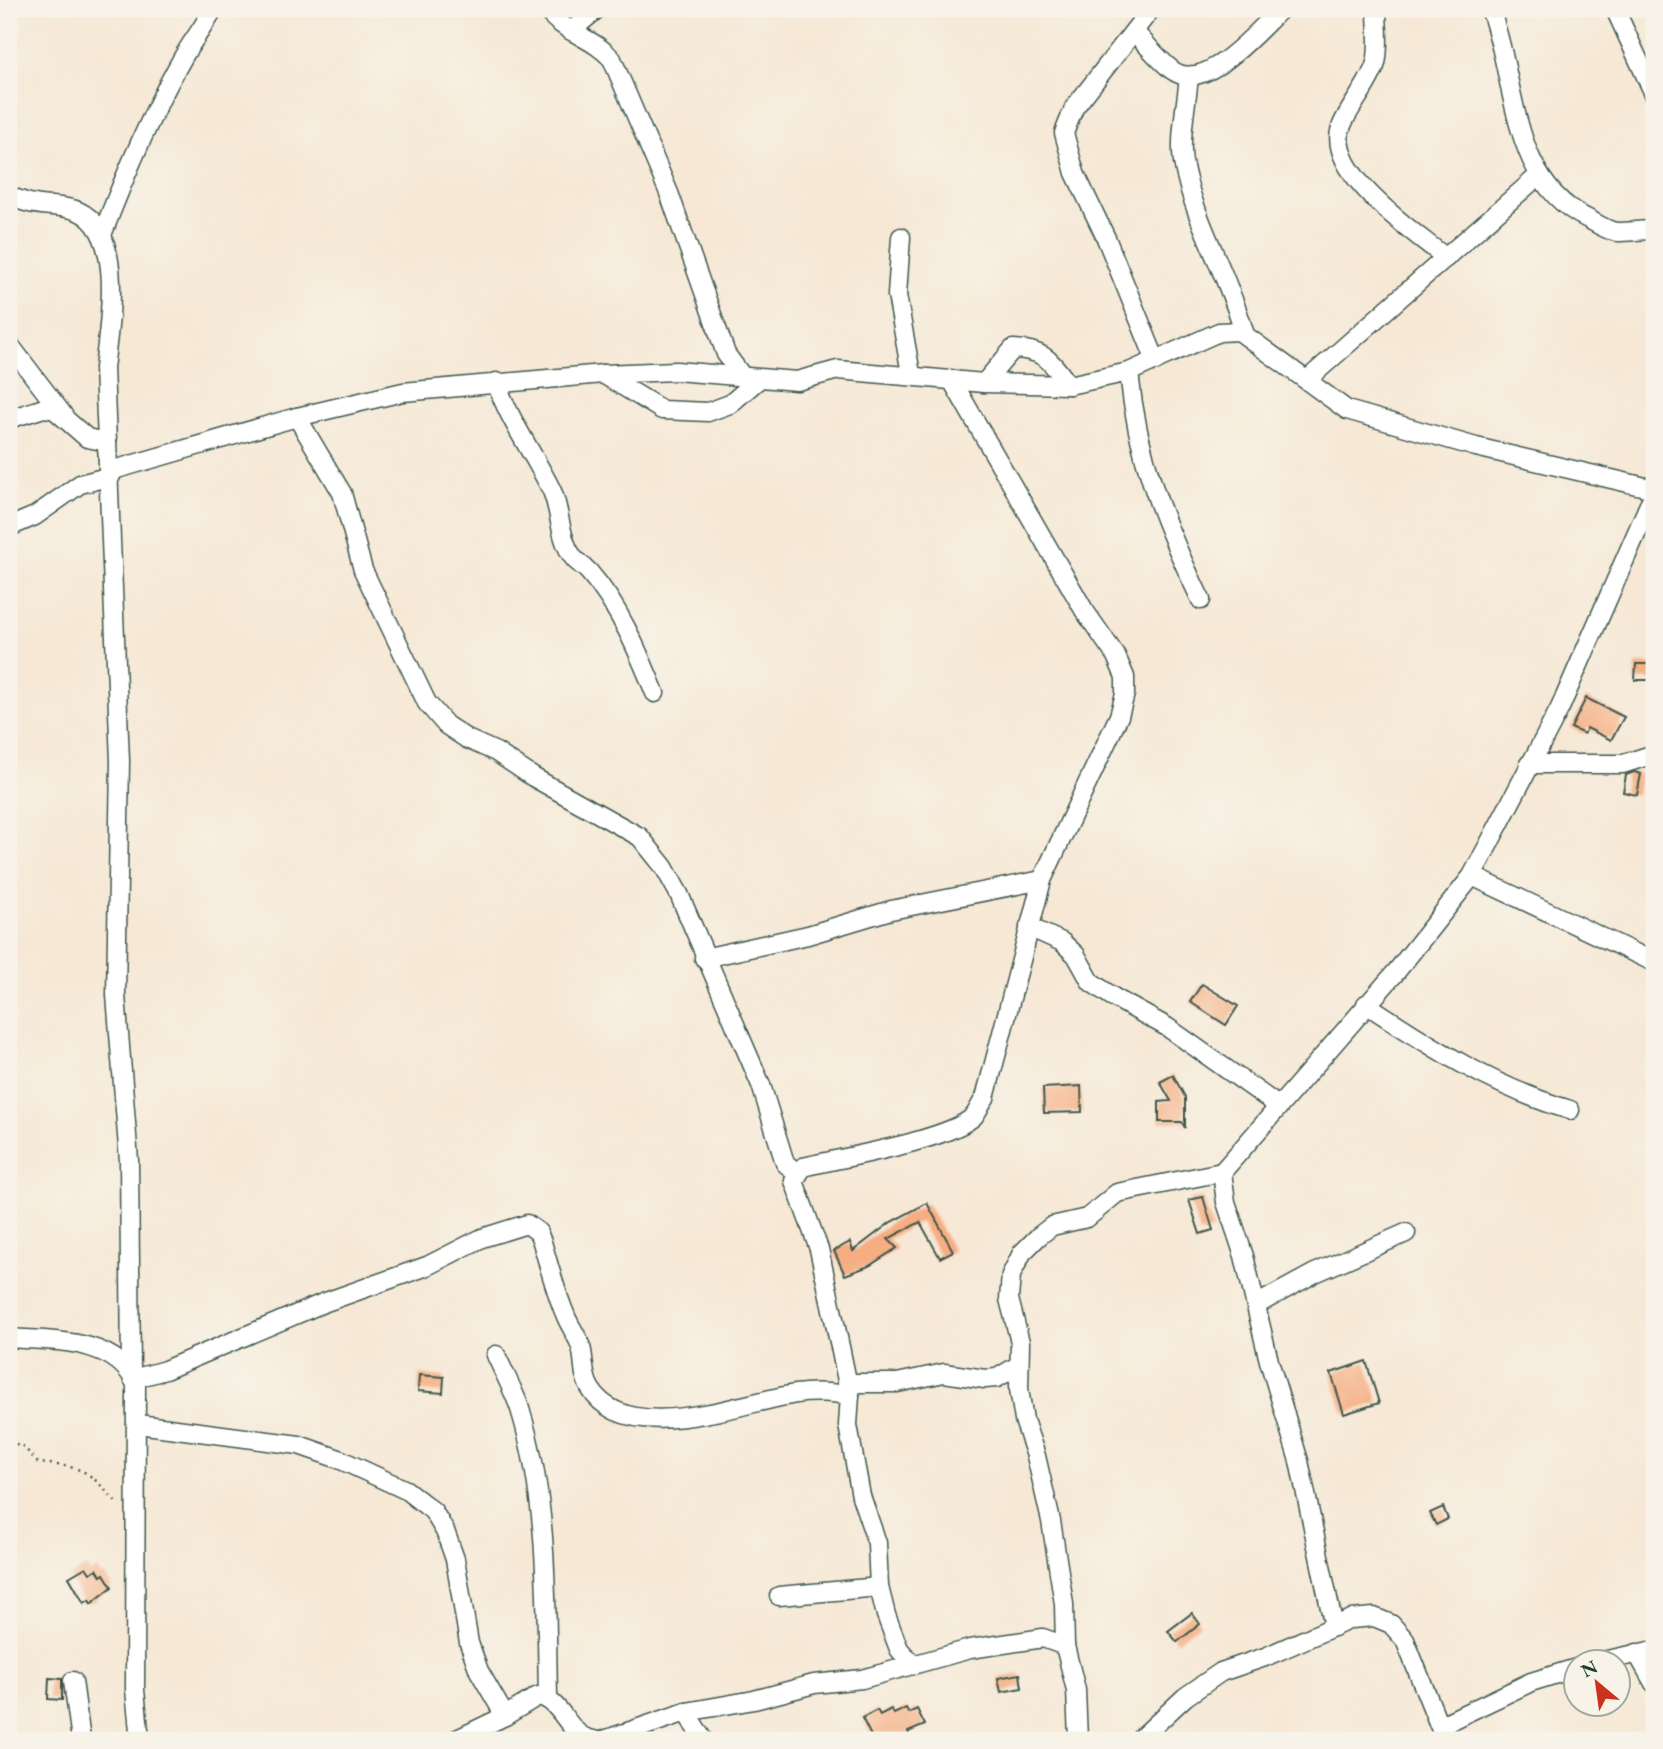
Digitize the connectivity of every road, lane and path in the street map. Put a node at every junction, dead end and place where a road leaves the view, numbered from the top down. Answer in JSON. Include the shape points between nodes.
{"nodes":[{"id":1,"x":213,"y":9,"type":"edge"},
{"id":2,"x":546,"y":9,"type":"edge"},
{"id":3,"x":597,"y":9,"type":"edge"},
{"id":4,"x":1151,"y":9,"type":"edge"},
{"id":5,"x":1281,"y":9,"type":"edge"},
{"id":6,"x":1377,"y":9,"type":"edge"},
{"id":7,"x":1490,"y":9,"type":"edge"},
{"id":8,"x":1615,"y":9,"type":"edge"},
{"id":9,"x":571,"y":31,"type":"junction"},
{"id":10,"x":1133,"y":31,"type":"junction"},
{"id":11,"x":1189,"y":76,"type":"junction"},
{"id":12,"x":1654,"y":94,"type":"edge"},
{"id":13,"x":1538,"y":176,"type":"junction"},
{"id":14,"x":9,"y":196,"type":"edge"},
{"id":15,"x":1654,"y":230,"type":"edge"},
{"id":16,"x":102,"y":235,"type":"junction"},
{"id":17,"x":901,"y":237,"type":"dead end"},
{"id":18,"x":1446,"y":258,"type":"junction"},
{"id":19,"x":1245,"y":335,"type":"junction"},
{"id":20,"x":9,"y":344,"type":"edge"},
{"id":21,"x":1156,"y":362,"type":"junction"},
{"id":22,"x":1129,"y":372,"type":"junction"},
{"id":23,"x":603,"y":374,"type":"junction"},
{"id":24,"x":911,"y":374,"type":"junction"},
{"id":25,"x":751,"y":378,"type":"junction"},
{"id":26,"x":951,"y":379,"type":"junction"},
{"id":27,"x":1307,"y":380,"type":"junction"},
{"id":28,"x":496,"y":382,"type":"junction"},
{"id":29,"x":984,"y":383,"type":"junction"},
{"id":30,"x":1069,"y":385,"type":"junction"},
{"id":31,"x":297,"y":417,"type":"junction"},
{"id":32,"x":9,"y":419,"type":"edge"},
{"id":33,"x":67,"y":419,"type":"junction"},
{"id":34,"x":107,"y":442,"type":"junction"},
{"id":35,"x":111,"y":474,"type":"junction"},
{"id":36,"x":1654,"y":491,"type":"edge"},
{"id":37,"x":9,"y":527,"type":"edge"},
{"id":38,"x":1201,"y":600,"type":"dead end"},
{"id":39,"x":655,"y":693,"type":"dead end"},
{"id":40,"x":1654,"y":754,"type":"edge"},
{"id":41,"x":1530,"y":764,"type":"junction"},
{"id":42,"x":1472,"y":876,"type":"junction"},
{"id":43,"x":1042,"y":880,"type":"junction"},
{"id":44,"x":1029,"y":927,"type":"junction"},
{"id":45,"x":704,"y":958,"type":"junction"},
{"id":46,"x":1654,"y":962,"type":"edge"},
{"id":47,"x":1366,"y":1004,"type":"junction"},
{"id":48,"x":1278,"y":1105,"type":"junction"},
{"id":49,"x":1570,"y":1110,"type":"dead end"},
{"id":50,"x":1222,"y":1172,"type":"junction"},
{"id":51,"x":797,"y":1173,"type":"junction"},
{"id":52,"x":1406,"y":1233,"type":"dead end"},
{"id":53,"x":1256,"y":1305,"type":"junction"},
{"id":54,"x":9,"y":1338,"type":"edge"},
{"id":55,"x":496,"y":1355,"type":"dead end"},
{"id":56,"x":1020,"y":1365,"type":"junction"},
{"id":57,"x":132,"y":1375,"type":"junction"},
{"id":58,"x":848,"y":1389,"type":"junction"},
{"id":59,"x":138,"y":1424,"type":"junction"},
{"id":60,"x":9,"y":1442,"type":"edge"},
{"id":61,"x":136,"y":1520,"type":"junction"},
{"id":62,"x":879,"y":1587,"type":"junction"},
{"id":63,"x":779,"y":1596,"type":"dead end"},
{"id":64,"x":1334,"y":1627,"type":"junction"},
{"id":65,"x":1066,"y":1646,"type":"junction"},
{"id":66,"x":1646,"y":1652,"type":"edge"},
{"id":67,"x":912,"y":1665,"type":"junction"},
{"id":68,"x":1562,"y":1672,"type":"edge"},
{"id":69,"x":74,"y":1681,"type":"dead end"},
{"id":70,"x":1654,"y":1683,"type":"edge"},
{"id":71,"x":548,"y":1698,"type":"junction"},
{"id":72,"x":686,"y":1712,"type":"junction"},
{"id":73,"x":505,"y":1716,"type":"junction"},
{"id":74,"x":1443,"y":1732,"type":"edge"},
{"id":75,"x":81,"y":1740,"type":"edge"},
{"id":76,"x":140,"y":1740,"type":"edge"},
{"id":77,"x":455,"y":1740,"type":"edge"},
{"id":78,"x":594,"y":1740,"type":"edge"},
{"id":79,"x":604,"y":1740,"type":"edge"},
{"id":80,"x":703,"y":1740,"type":"edge"},
{"id":81,"x":1078,"y":1740,"type":"edge"},
{"id":82,"x":1139,"y":1740,"type":"edge"}],
"edges":[{"from":1,"to":16,"type":"street","via":[[183,57],[127,170]]},
{"from":2,"to":9,"type":"street"},
{"from":3,"to":9,"type":"street"},
{"from":4,"to":10,"type":"street"},
{"from":5,"to":11,"type":"street","via":[[1206,75]]},
{"from":6,"to":18,"type":"street","via":[[1376,63],[1340,127],[1340,148],[1362,186]]},
{"from":7,"to":13,"type":"street","via":[[1501,37],[1521,135]]},
{"from":8,"to":12,"type":"street"},
{"from":9,"to":25,"type":"street","via":[[601,47],[612,59],[669,193],[726,354]]},
{"from":10,"to":11,"type":"street","via":[[1173,71]]},
{"from":10,"to":21,"type":"street","via":[[1074,108],[1065,132],[1075,173]]},
{"from":11,"to":19,"type":"street","via":[[1182,160]]},
{"from":13,"to":15,"type":"street","via":[[1560,201],[1614,232]]},
{"from":13,"to":18,"type":"street"},
{"from":14,"to":16,"type":"street","via":[[79,211]]},
{"from":16,"to":34,"type":"street","via":[[110,265],[104,368]]},
{"from":17,"to":24,"type":"street","via":[[897,295]]},
{"from":18,"to":27,"type":"street"},
{"from":19,"to":21,"type":"street","via":[[1219,332]]},
{"from":19,"to":27,"type":"street"},
{"from":20,"to":33,"type":"street"},
{"from":21,"to":22,"type":"street"},
{"from":22,"to":30,"type":"street"},
{"from":22,"to":38,"type":"street","via":[[1146,470]]},
{"from":23,"to":25,"type":"street","via":[[676,371]]},
{"from":23,"to":25,"type":"street","via":[[662,410],[708,412],[730,404]]},
{"from":23,"to":28,"type":"street"},
{"from":24,"to":25,"type":"street","via":[[838,370],[797,380]]},
{"from":24,"to":26,"type":"street"},
{"from":26,"to":29,"type":"street"},
{"from":26,"to":43,"type":"street","via":[[1125,677],[1119,716]]},
{"from":27,"to":36,"type":"street","via":[[1347,410]]},
{"from":28,"to":31,"type":"street","via":[[403,392]]},
{"from":28,"to":39,"type":"street","via":[[506,410],[553,494],[573,557],[607,596],[633,640]]},
{"from":29,"to":30,"type":"street"},
{"from":29,"to":30,"type":"street","via":[[1013,349],[1035,349]]},
{"from":31,"to":35,"type":"street"},
{"from":31,"to":45,"type":"street","via":[[342,493],[363,570],[427,703],[446,725],[467,739],[640,837],[679,894]]},
{"from":32,"to":33,"type":"street","via":[[44,408]]},
{"from":33,"to":34,"type":"street","via":[[87,438]]},
{"from":34,"to":35,"type":"street"},
{"from":35,"to":37,"type":"street","via":[[80,484],[36,516]]},
{"from":35,"to":57,"type":"street","via":[[120,761],[116,995],[129,1161]]},
{"from":36,"to":41,"type":"street","via":[[1560,708]]},
{"from":40,"to":41,"type":"street","via":[[1623,764]]},
{"from":41,"to":42,"type":"street"},
{"from":42,"to":46,"type":"street"},
{"from":42,"to":47,"type":"street"},
{"from":43,"to":44,"type":"street"},
{"from":43,"to":45,"type":"street","via":[[891,910]]},
{"from":44,"to":48,"type":"street","via":[[1062,942],[1076,955],[1091,982],[1167,1027]]},
{"from":44,"to":51,"type":"street","via":[[985,1098],[974,1116],[941,1132],[803,1167]]},
{"from":45,"to":51,"type":"street","via":[[761,1085],[785,1163]]},
{"from":47,"to":48,"type":"street"},
{"from":47,"to":49,"type":"street","via":[[1480,1074],[1535,1100]]},
{"from":48,"to":50,"type":"street"},
{"from":50,"to":53,"type":"street","via":[[1226,1202]]},
{"from":50,"to":56,"type":"street","via":[[1117,1193],[1087,1218],[1052,1226],[1039,1236],[1022,1253],[1011,1275],[1009,1299],[1020,1342]]},
{"from":51,"to":58,"type":"street","via":[[795,1191],[819,1249]]},
{"from":52,"to":53,"type":"street"},
{"from":53,"to":64,"type":"street","via":[[1300,1461]]},
{"from":54,"to":57,"type":"street","via":[[76,1345],[111,1355]]},
{"from":55,"to":71,"type":"street","via":[[520,1409],[542,1518]]},
{"from":56,"to":58,"type":"street","via":[[997,1378],[944,1373]]},
{"from":56,"to":65,"type":"street","via":[[1024,1420],[1051,1521]]},
{"from":57,"to":58,"type":"street","via":[[165,1370],[323,1303],[427,1266],[482,1238],[527,1224],[542,1242],[582,1352],[590,1388],[604,1405],[627,1417],[673,1418],[796,1394]]},
{"from":57,"to":59,"type":"street"},
{"from":58,"to":62,"type":"street","via":[[848,1425],[861,1496],[877,1543]]},
{"from":59,"to":61,"type":"street"},
{"from":59,"to":73,"type":"street","via":[[299,1445],[405,1490],[433,1511],[456,1559],[478,1671]]},
{"from":60,"to":61,"type":"path","via":[[23,1446],[38,1463],[78,1467]]},
{"from":61,"to":76,"type":"street","via":[[135,1690]]},
{"from":62,"to":63,"type":"street"},
{"from":62,"to":67,"type":"street","via":[[892,1633]]},
{"from":64,"to":74,"type":"street","via":[[1351,1619],[1374,1617],[1391,1624],[1405,1640]]},
{"from":64,"to":82,"type":"street","via":[[1221,1672],[1185,1697]]},
{"from":65,"to":67,"type":"street","via":[[1043,1637],[1017,1640]]},
{"from":65,"to":81,"type":"street","via":[[1076,1690]]},
{"from":66,"to":70,"type":"street"},
{"from":67,"to":72,"type":"street","via":[[862,1679],[814,1684]]},
{"from":68,"to":74,"type":"street","via":[[1531,1682]]},
{"from":69,"to":75,"type":"street"},
{"from":71,"to":73,"type":"street","via":[[531,1698]]},
{"from":71,"to":78,"type":"street","via":[[578,1735]]},
{"from":72,"to":79,"type":"street"},
{"from":72,"to":80,"type":"street"},
{"from":73,"to":77,"type":"street"}]}
